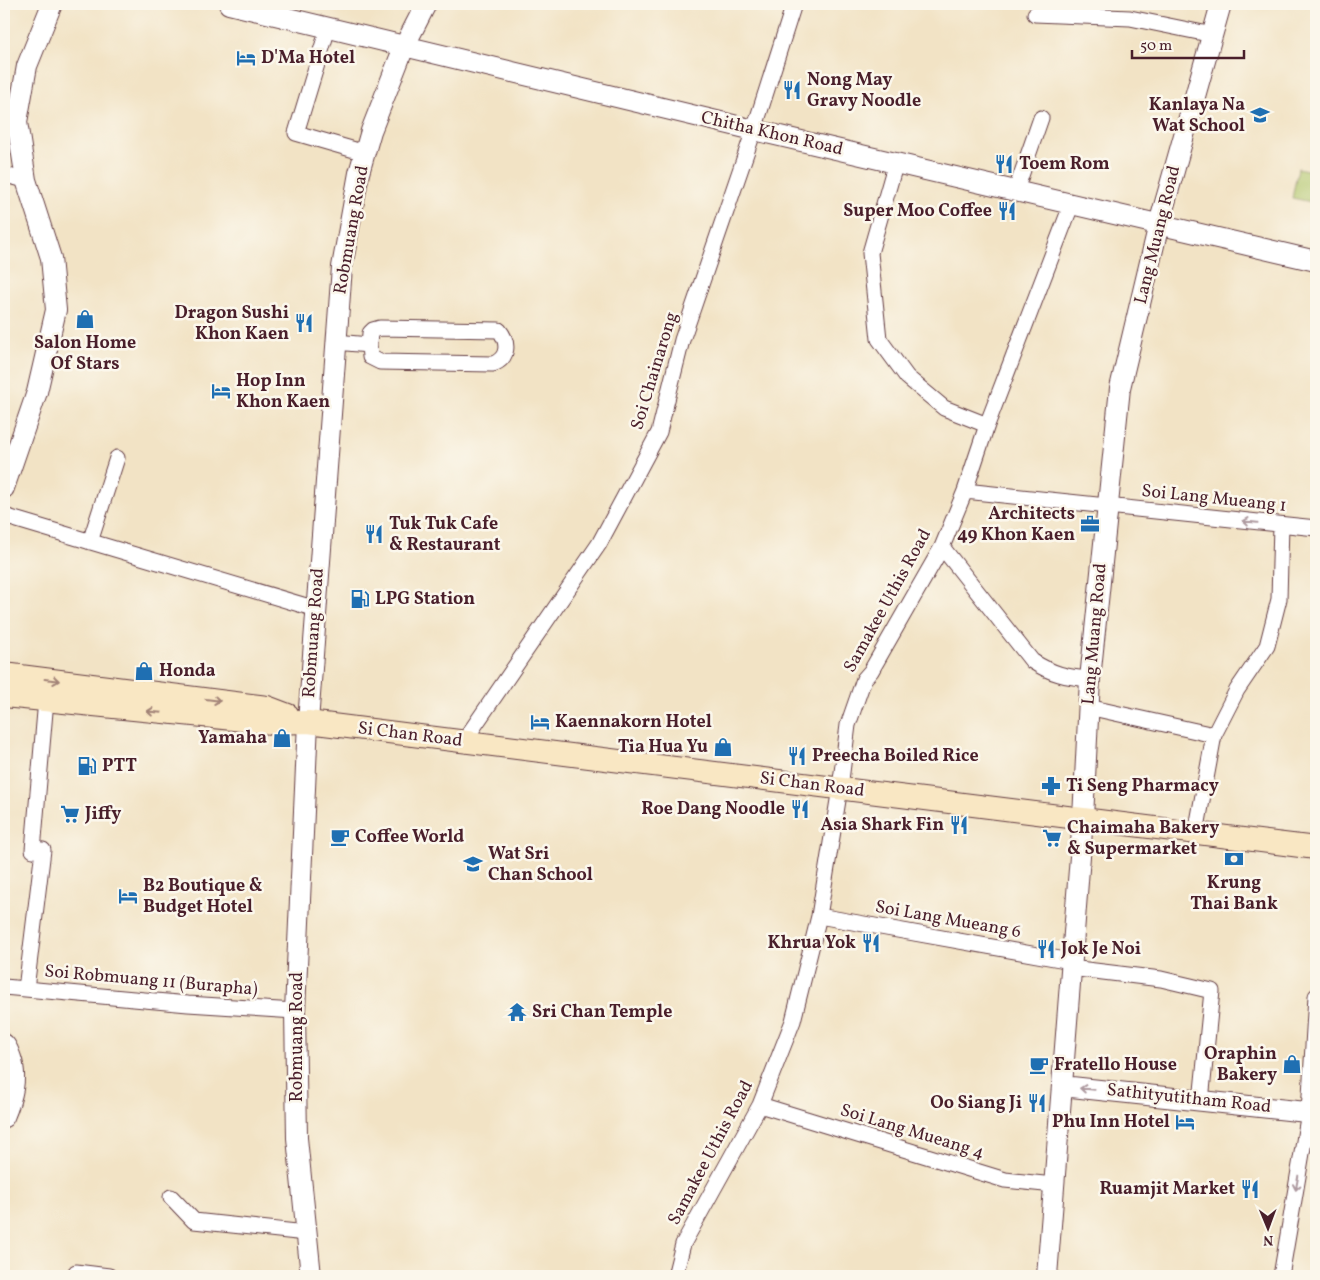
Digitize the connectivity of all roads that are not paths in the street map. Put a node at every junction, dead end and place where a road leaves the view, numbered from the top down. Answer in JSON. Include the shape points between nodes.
{"nodes":[{"id":1,"x":52,"y":4,"type":"edge"},
{"id":2,"x":229,"y":4,"type":"edge"},
{"id":3,"x":426,"y":4,"type":"edge"},
{"id":4,"x":794,"y":4,"type":"edge"},
{"id":5,"x":1221,"y":4,"type":"edge"},
{"id":6,"x":1129,"y":11,"type":"edge"},
{"id":7,"x":1035,"y":14,"type":"dead end"},
{"id":8,"x":328,"y":28,"type":"junction"},
{"id":9,"x":1213,"y":35,"type":"junction"},
{"id":10,"x":404,"y":47,"type":"junction"},
{"id":11,"x":1041,"y":118,"type":"dead end"},
{"id":12,"x":754,"y":130,"type":"junction"},
{"id":13,"x":365,"y":153,"type":"junction"},
{"id":14,"x":896,"y":162,"type":"junction"},
{"id":15,"x":4,"y":175,"type":"edge"},
{"id":16,"x":26,"y":180,"type":"junction"},
{"id":17,"x":1016,"y":190,"type":"junction"},
{"id":18,"x":1072,"y":203,"type":"junction"},
{"id":19,"x":1159,"y":224,"type":"junction"},
{"id":20,"x":1316,"y":261,"type":"edge"},
{"id":21,"x":336,"y":342,"type":"junction"},
{"id":22,"x":369,"y":345,"type":"junction"},
{"id":23,"x":987,"y":425,"type":"junction"},
{"id":24,"x":117,"y":458,"type":"dead end"},
{"id":25,"x":4,"y":488,"type":"edge"},
{"id":26,"x":965,"y":491,"type":"junction"},
{"id":27,"x":1108,"y":506,"type":"junction"},
{"id":28,"x":4,"y":516,"type":"edge"},
{"id":29,"x":1281,"y":525,"type":"junction"},
{"id":30,"x":1316,"y":528,"type":"edge"},
{"id":31,"x":90,"y":542,"type":"junction"},
{"id":32,"x":942,"y":548,"type":"junction"},
{"id":33,"x":316,"y":609,"type":"junction"},
{"id":34,"x":4,"y":674,"type":"edge"},
{"id":35,"x":1090,"y":679,"type":"junction"},
{"id":36,"x":4,"y":696,"type":"edge"},
{"id":37,"x":46,"y":700,"type":"junction"},
{"id":38,"x":1088,"y":707,"type":"junction"},
{"id":39,"x":308,"y":722,"type":"junction"},
{"id":40,"x":1214,"y":735,"type":"junction"},
{"id":41,"x":464,"y":741,"type":"junction"},
{"id":42,"x":840,"y":788,"type":"junction"},
{"id":43,"x":1083,"y":818,"type":"junction"},
{"id":44,"x":1196,"y":833,"type":"junction"},
{"id":45,"x":1316,"y":848,"type":"edge"},
{"id":46,"x":818,"y":916,"type":"junction"},
{"id":47,"x":1071,"y":964,"type":"junction"},
{"id":48,"x":4,"y":987,"type":"edge"},
{"id":49,"x":26,"y":989,"type":"junction"},
{"id":50,"x":1316,"y":996,"type":"edge"},
{"id":51,"x":294,"y":1011,"type":"junction"},
{"id":52,"x":4,"y":1044,"type":"edge"},
{"id":53,"x":1062,"y":1086,"type":"junction"},
{"id":54,"x":1201,"y":1101,"type":"junction"},
{"id":55,"x":760,"y":1105,"type":"junction"},
{"id":56,"x":1313,"y":1112,"type":"edge"},
{"id":57,"x":4,"y":1117,"type":"edge"},
{"id":58,"x":1054,"y":1185,"type":"junction"},
{"id":59,"x":171,"y":1197,"type":"dead end"},
{"id":60,"x":306,"y":1234,"type":"junction"},
{"id":61,"x":76,"y":1272,"type":"dead end"},
{"id":62,"x":109,"y":1276,"type":"edge"},
{"id":63,"x":311,"y":1276,"type":"edge"},
{"id":64,"x":675,"y":1276,"type":"edge"},
{"id":65,"x":1047,"y":1276,"type":"edge"},
{"id":66,"x":1281,"y":1276,"type":"edge"}],
"edges":[{"from":1,"to":16,"type":"street","via":[[27,66],[17,122]]},
{"from":2,"to":8,"type":"street","name":"Chitha Khon Road"},
{"from":3,"to":10,"type":"street","name":"Robmuang Road"},
{"from":4,"to":12,"type":"street","name":"Soi Chainarong"},
{"from":5,"to":9,"type":"street","name":"Lang Muang Road"},
{"from":6,"to":7,"type":"street"},
{"from":6,"to":9,"type":"street"},
{"from":8,"to":10,"type":"street","name":"Chitha Khon Road"},
{"from":8,"to":13,"type":"street","via":[[296,133]]},
{"from":9,"to":19,"type":"street","name":"Lang Muang Road"},
{"from":10,"to":12,"type":"street","name":"Chitha Khon Road"},
{"from":10,"to":13,"type":"street","name":"Robmuang Road"},
{"from":11,"to":17,"type":"street"},
{"from":12,"to":14,"type":"street","name":"Chitha Khon Road"},
{"from":12,"to":41,"type":"street","name":"Soi Chainarong","via":[[682,340],[659,432],[598,544]]},
{"from":13,"to":21,"type":"street","name":"Robmuang Road","via":[[342,267]]},
{"from":14,"to":17,"type":"street","name":"Chitha Khon Road"},
{"from":14,"to":23,"type":"street","via":[[870,253],[879,339],[907,377],[944,408]]},
{"from":15,"to":16,"type":"street"},
{"from":16,"to":25,"type":"street","via":[[51,258],[56,310],[38,392]]},
{"from":17,"to":18,"type":"street","name":"Chitha Khon Road"},
{"from":18,"to":19,"type":"street","name":"Chitha Khon Road"},
{"from":18,"to":23,"type":"street","name":"Samakee Uthis Road"},
{"from":19,"to":20,"type":"street","name":"Chitha Khon Road"},
{"from":19,"to":27,"type":"street","name":"Lang Muang Road","via":[[1120,388]]},
{"from":21,"to":22,"type":"street"},
{"from":21,"to":33,"type":"street","name":"Robmuang Road"},
{"from":22,"to":22,"type":"street","via":[[370,333],[380,328],[499,330],[505,337],[506,346],[504,356],[493,364],[380,362],[370,356]]},
{"from":23,"to":26,"type":"street","name":"Samakee Uthis Road"},
{"from":24,"to":31,"type":"street"},
{"from":26,"to":27,"type":"street","name":"Soi Lang Mueang 1"},
{"from":26,"to":32,"type":"street","name":"Samakee Uthis Road"},
{"from":29,"to":27,"type":"street","name":"Soi Lang Mueang 1","one_way":true},
{"from":27,"to":35,"type":"street","name":"Lang Muang Road"},
{"from":28,"to":31,"type":"street"},
{"from":29,"to":30,"type":"street","name":"Soi Lang Mueang 1"},
{"from":29,"to":40,"type":"street","via":[[1279,599],[1267,646],[1237,690]]},
{"from":31,"to":33,"type":"street"},
{"from":32,"to":35,"type":"street","via":[[1032,660],[1046,670],[1071,678]]},
{"from":32,"to":42,"type":"street","name":"Samakee Uthis Road","via":[[864,679],[848,725]]},
{"from":33,"to":39,"type":"street","name":"Robmuang Road"},
{"from":34,"to":39,"type":"main road","name":"Si Chan Road","one_way":true,"via":[[267,707]]},
{"from":35,"to":38,"type":"street","name":"Lang Muang Road"},
{"from":36,"to":37,"type":"main road","name":"Si Chan Road"},
{"from":39,"to":37,"type":"main road","name":"Si Chan Road","one_way":true,"via":[[272,723]]},
{"from":37,"to":49,"type":"street","via":[[33,850],[43,850]]},
{"from":38,"to":40,"type":"street"},
{"from":38,"to":43,"type":"street","name":"Lang Muang Road"},
{"from":39,"to":41,"type":"main road","name":"Si Chan Road"},
{"from":39,"to":51,"type":"street","name":"Robmuang Road"},
{"from":40,"to":44,"type":"street"},
{"from":41,"to":42,"type":"main road","name":"Si Chan Road"},
{"from":42,"to":43,"type":"main road","name":"Si Chan Road"},
{"from":42,"to":46,"type":"street","name":"Samakee Uthis Road"},
{"from":43,"to":44,"type":"main road","name":"Si Chan Road"},
{"from":43,"to":47,"type":"street","name":"Lang Muang Road"},
{"from":44,"to":45,"type":"main road","name":"Si Chan Road"},
{"from":46,"to":47,"type":"street","name":"Soi Lang Mueang 6"},
{"from":46,"to":55,"type":"street","name":"Samakee Uthis Road","via":[[793,1021]]},
{"from":47,"to":53,"type":"street","name":"Lang Muang Road"},
{"from":47,"to":54,"type":"street","name":"Soi Lang Mueang 6","via":[[1161,978],[1212,991]]},
{"from":48,"to":49,"type":"street","name":"Soi Robmuang 11 (Burapha)"},
{"from":49,"to":51,"type":"street","name":"Soi Robmuang 11 (Burapha)"},
{"from":50,"to":56,"type":"street"},
{"from":51,"to":60,"type":"street","name":"Robmuang Road","via":[[297,1138]]},
{"from":52,"to":57,"type":"street","via":[[15,1078]]},
{"from":54,"to":53,"type":"street","name":"Sathityutitham Road","one_way":true},
{"from":53,"to":58,"type":"street","name":"Lang Muang Road"},
{"from":54,"to":56,"type":"street","name":"Sathityutitham Road"},
{"from":55,"to":58,"type":"street","name":"Soi Lang Mueang 4","via":[[1005,1180]]},
{"from":55,"to":64,"type":"street","name":"Samakee Uthis Road","via":[[683,1244]]},
{"from":56,"to":66,"type":"street","one_way":true},
{"from":58,"to":65,"type":"street","name":"Lang Muang Road"},
{"from":59,"to":60,"type":"street","via":[[194,1221]]},
{"from":60,"to":63,"type":"street","name":"Robmuang Road"},
{"from":61,"to":62,"type":"street"}]}
